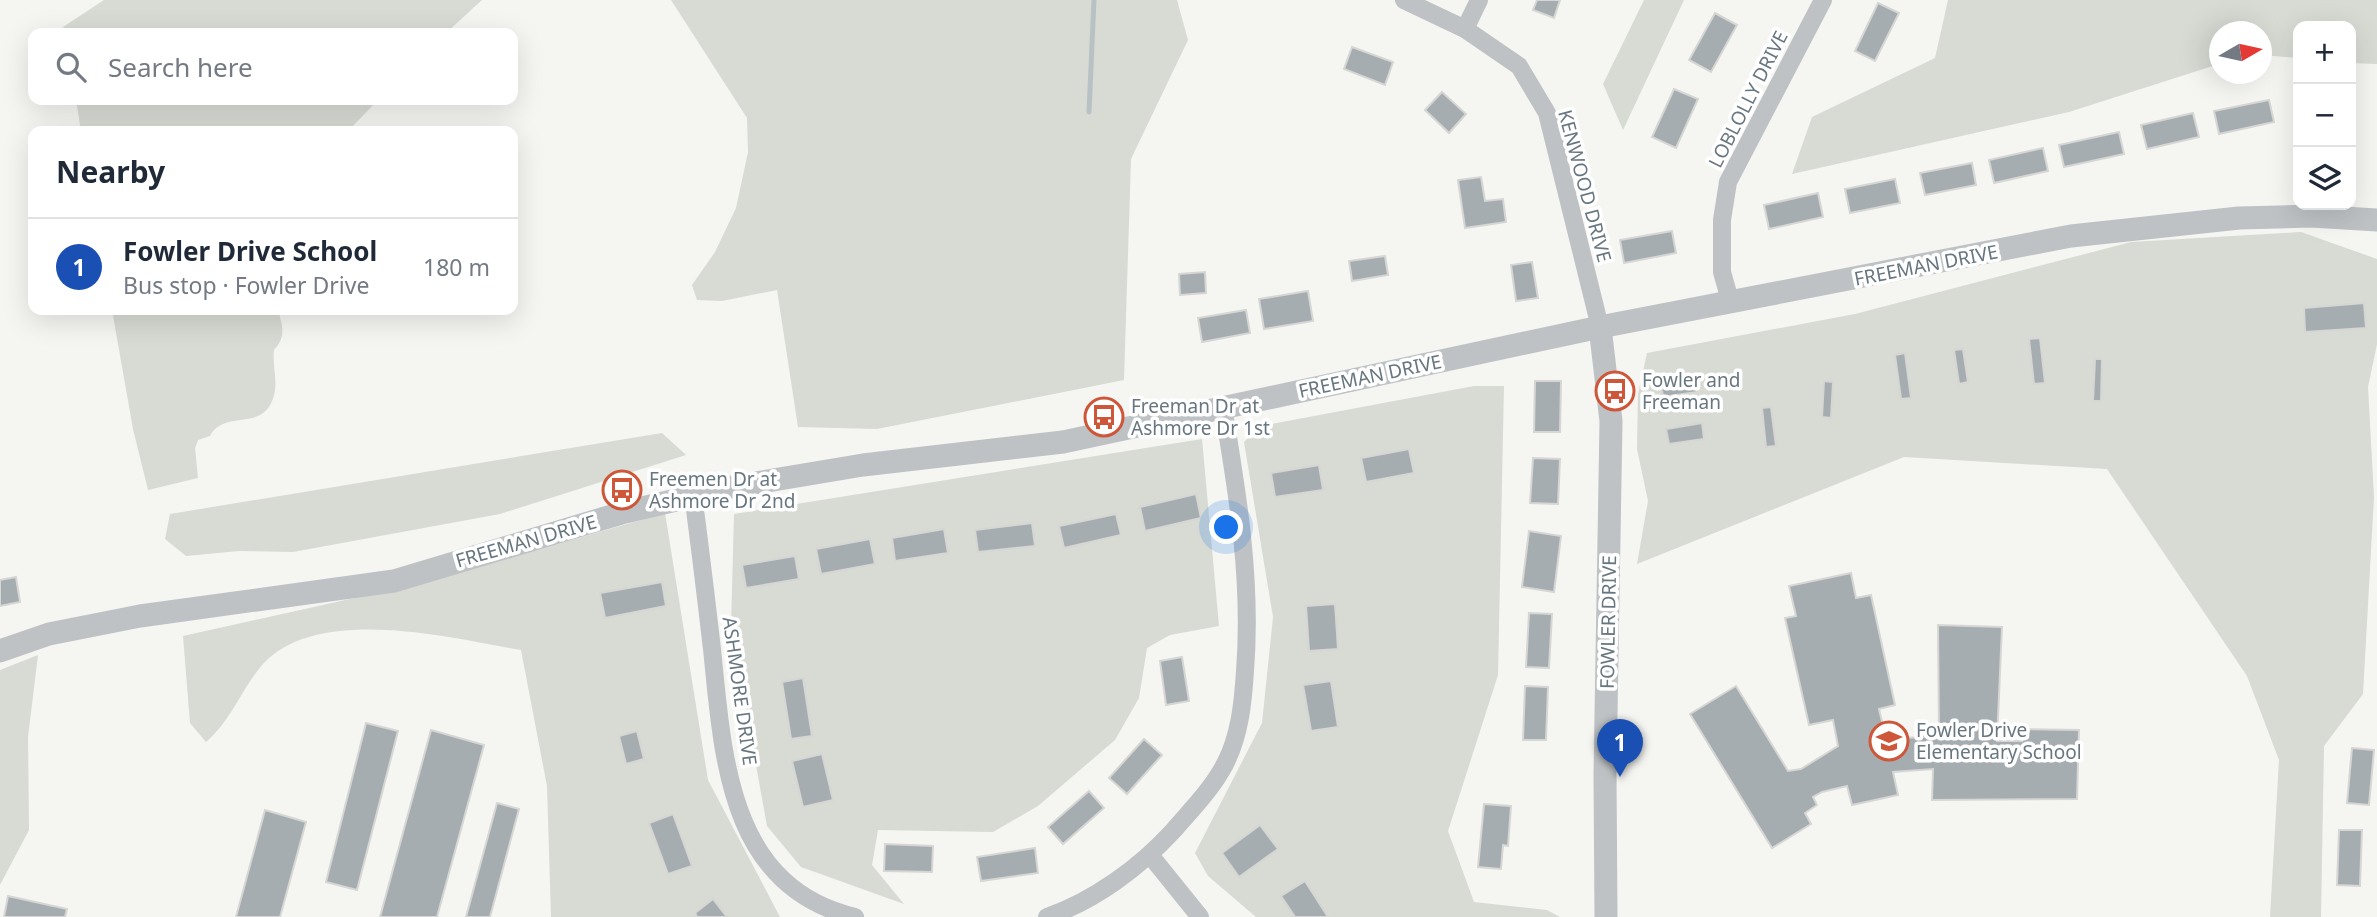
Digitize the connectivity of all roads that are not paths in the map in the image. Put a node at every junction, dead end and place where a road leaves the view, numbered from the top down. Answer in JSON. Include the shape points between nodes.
{"nodes":[{"id":1,"x":1404,"y":0,"type":"edge"},
{"id":2,"x":1479,"y":0,"type":"edge"},
{"id":3,"x":1823,"y":0,"type":"edge"},
{"id":4,"x":1465,"y":29,"type":"junction"},
{"id":5,"x":2377,"y":220,"type":"edge"},
{"id":6,"x":1731,"y":304,"type":"junction"},
{"id":7,"x":1600,"y":327,"type":"junction"},
{"id":8,"x":1223,"y":407,"type":"junction"},
{"id":9,"x":693,"y":495,"type":"junction"},
{"id":10,"x":0,"y":651,"type":"edge"},
{"id":11,"x":1150,"y":855,"type":"junction"},
{"id":12,"x":855,"y":917,"type":"edge"},
{"id":13,"x":1047,"y":917,"type":"edge"},
{"id":14,"x":1200,"y":917,"type":"edge"},
{"id":15,"x":1606,"y":917,"type":"edge"}],
"edges":[{"from":1,"to":4,"type":"street","name":"KENWOOD DRIVE"},
{"from":2,"to":4,"type":"street"},
{"from":3,"to":6,"type":"street","name":"LOBLOLLY DRIVE","via":[[1728,182],[1722,272]]},
{"from":4,"to":7,"type":"street","name":"KENWOOD DRIVE","via":[[1518,66],[1547,113]]},
{"from":5,"to":6,"type":"street","name":"FREEMAN DRIVE","via":[[2239,218],[2071,236]]},
{"from":6,"to":7,"type":"street","name":"FREEMAN DRIVE"},
{"from":7,"to":8,"type":"street","name":"FREEMAN DRIVE"},
{"from":7,"to":15,"type":"street","name":"FOWLER DRIVE","via":[[1611,421]]},
{"from":8,"to":9,"type":"street","name":"FREEMAN DRIVE","via":[[1063,442],[800,474]]},
{"from":8,"to":11,"type":"street","via":[[1248,574],[1242,707],[1225,763],[1205,794]]},
{"from":9,"to":10,"type":"street","name":"FREEMAN DRIVE","via":[[394,581],[93,624]]},
{"from":9,"to":12,"type":"street","name":"ASHMORE DRIVE","via":[[725,761],[741,815],[777,876],[803,898]]},
{"from":11,"to":13,"type":"street","via":[[1072,909]]},
{"from":11,"to":14,"type":"street"}]}
